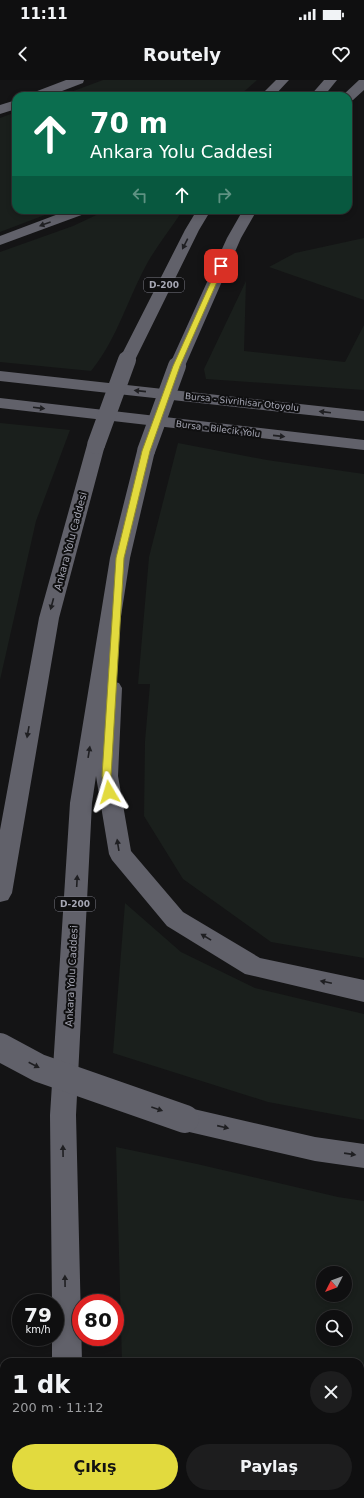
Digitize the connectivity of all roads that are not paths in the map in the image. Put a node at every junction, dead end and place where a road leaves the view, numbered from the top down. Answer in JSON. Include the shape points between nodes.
{"nodes":[{"id":1,"x":78,"y":80,"type":"edge"},
{"id":2,"x":283,"y":80,"type":"edge"},
{"id":3,"x":292,"y":80,"type":"edge"},
{"id":4,"x":331,"y":80,"type":"edge"},
{"id":5,"x":364,"y":83,"type":"edge"},
{"id":6,"x":47,"y":92,"type":"edge"},
{"id":7,"x":271,"y":92,"type":"edge"},
{"id":8,"x":283,"y":92,"type":"edge"},
{"id":9,"x":320,"y":92,"type":"edge"},
{"id":10,"x":352,"y":94,"type":"edge"},
{"id":11,"x":12,"y":106,"type":"edge"},
{"id":12,"x":0,"y":110,"type":"edge"},
{"id":13,"x":71,"y":214,"type":"edge"},
{"id":14,"x":202,"y":214,"type":"edge"},
{"id":15,"x":248,"y":214,"type":"edge"},
{"id":16,"x":253,"y":214,"type":"edge"},
{"id":17,"x":234,"y":238,"type":"junction"},
{"id":18,"x":0,"y":240,"type":"edge"},
{"id":19,"x":0,"y":376,"type":"edge"},
{"id":20,"x":0,"y":403,"type":"edge"},
{"id":21,"x":364,"y":416,"type":"edge"},
{"id":22,"x":364,"y":445,"type":"edge"},
{"id":23,"x":120,"y":558,"type":"junction"},
{"id":24,"x":0,"y":893,"type":"edge"},
{"id":25,"x":364,"y":991,"type":"edge"},
{"id":26,"x":0,"y":1047,"type":"edge"},
{"id":27,"x":364,"y":1156,"type":"edge"},
{"id":28,"x":67,"y":1358,"type":"edge"}],
"edges":[{"from":1,"to":6,"type":"highway"},
{"from":2,"to":7,"type":"highway"},
{"from":3,"to":8,"type":"highway"},
{"from":4,"to":9,"type":"highway"},
{"from":5,"to":10,"type":"highway"},
{"from":11,"to":12,"type":"highway"},
{"from":13,"to":18,"type":"highway","one_way":true},
{"from":14,"to":24,"type":"highway","name":"Ankara Yolu Caddesi","number":"D-200","one_way":true,"bridge":true,"via":[[127,360],[96,445],[48,618]]},
{"from":15,"to":17,"type":"highway","name":"Ankara Yolu Caddesi","number":"D-200"},
{"from":16,"to":17,"type":"highway"},
{"from":17,"to":23,"type":"highway","name":"Ankara Yolu Caddesi","number":"D-200","bridge":true,"via":[[177,366],[146,451]]},
{"from":21,"to":19,"type":"highway","name":"Bursa - Sivrihisar Otoyolu","one_way":true},
{"from":20,"to":22,"type":"highway","name":"Bursa - Bilecik Yolu","one_way":true},
{"from":25,"to":23,"type":"highway","one_way":true,"via":[[254,967],[175,919],[120,854],[107,776]]},
{"from":28,"to":23,"type":"highway","name":"Ankara Yolu Caddesi","number":"D-200","one_way":true,"via":[[63,1115],[81,803]]},
{"from":26,"to":27,"type":"highway","one_way":true,"bridge":true,"via":[[39,1068],[184,1119],[314,1149]]}]}
